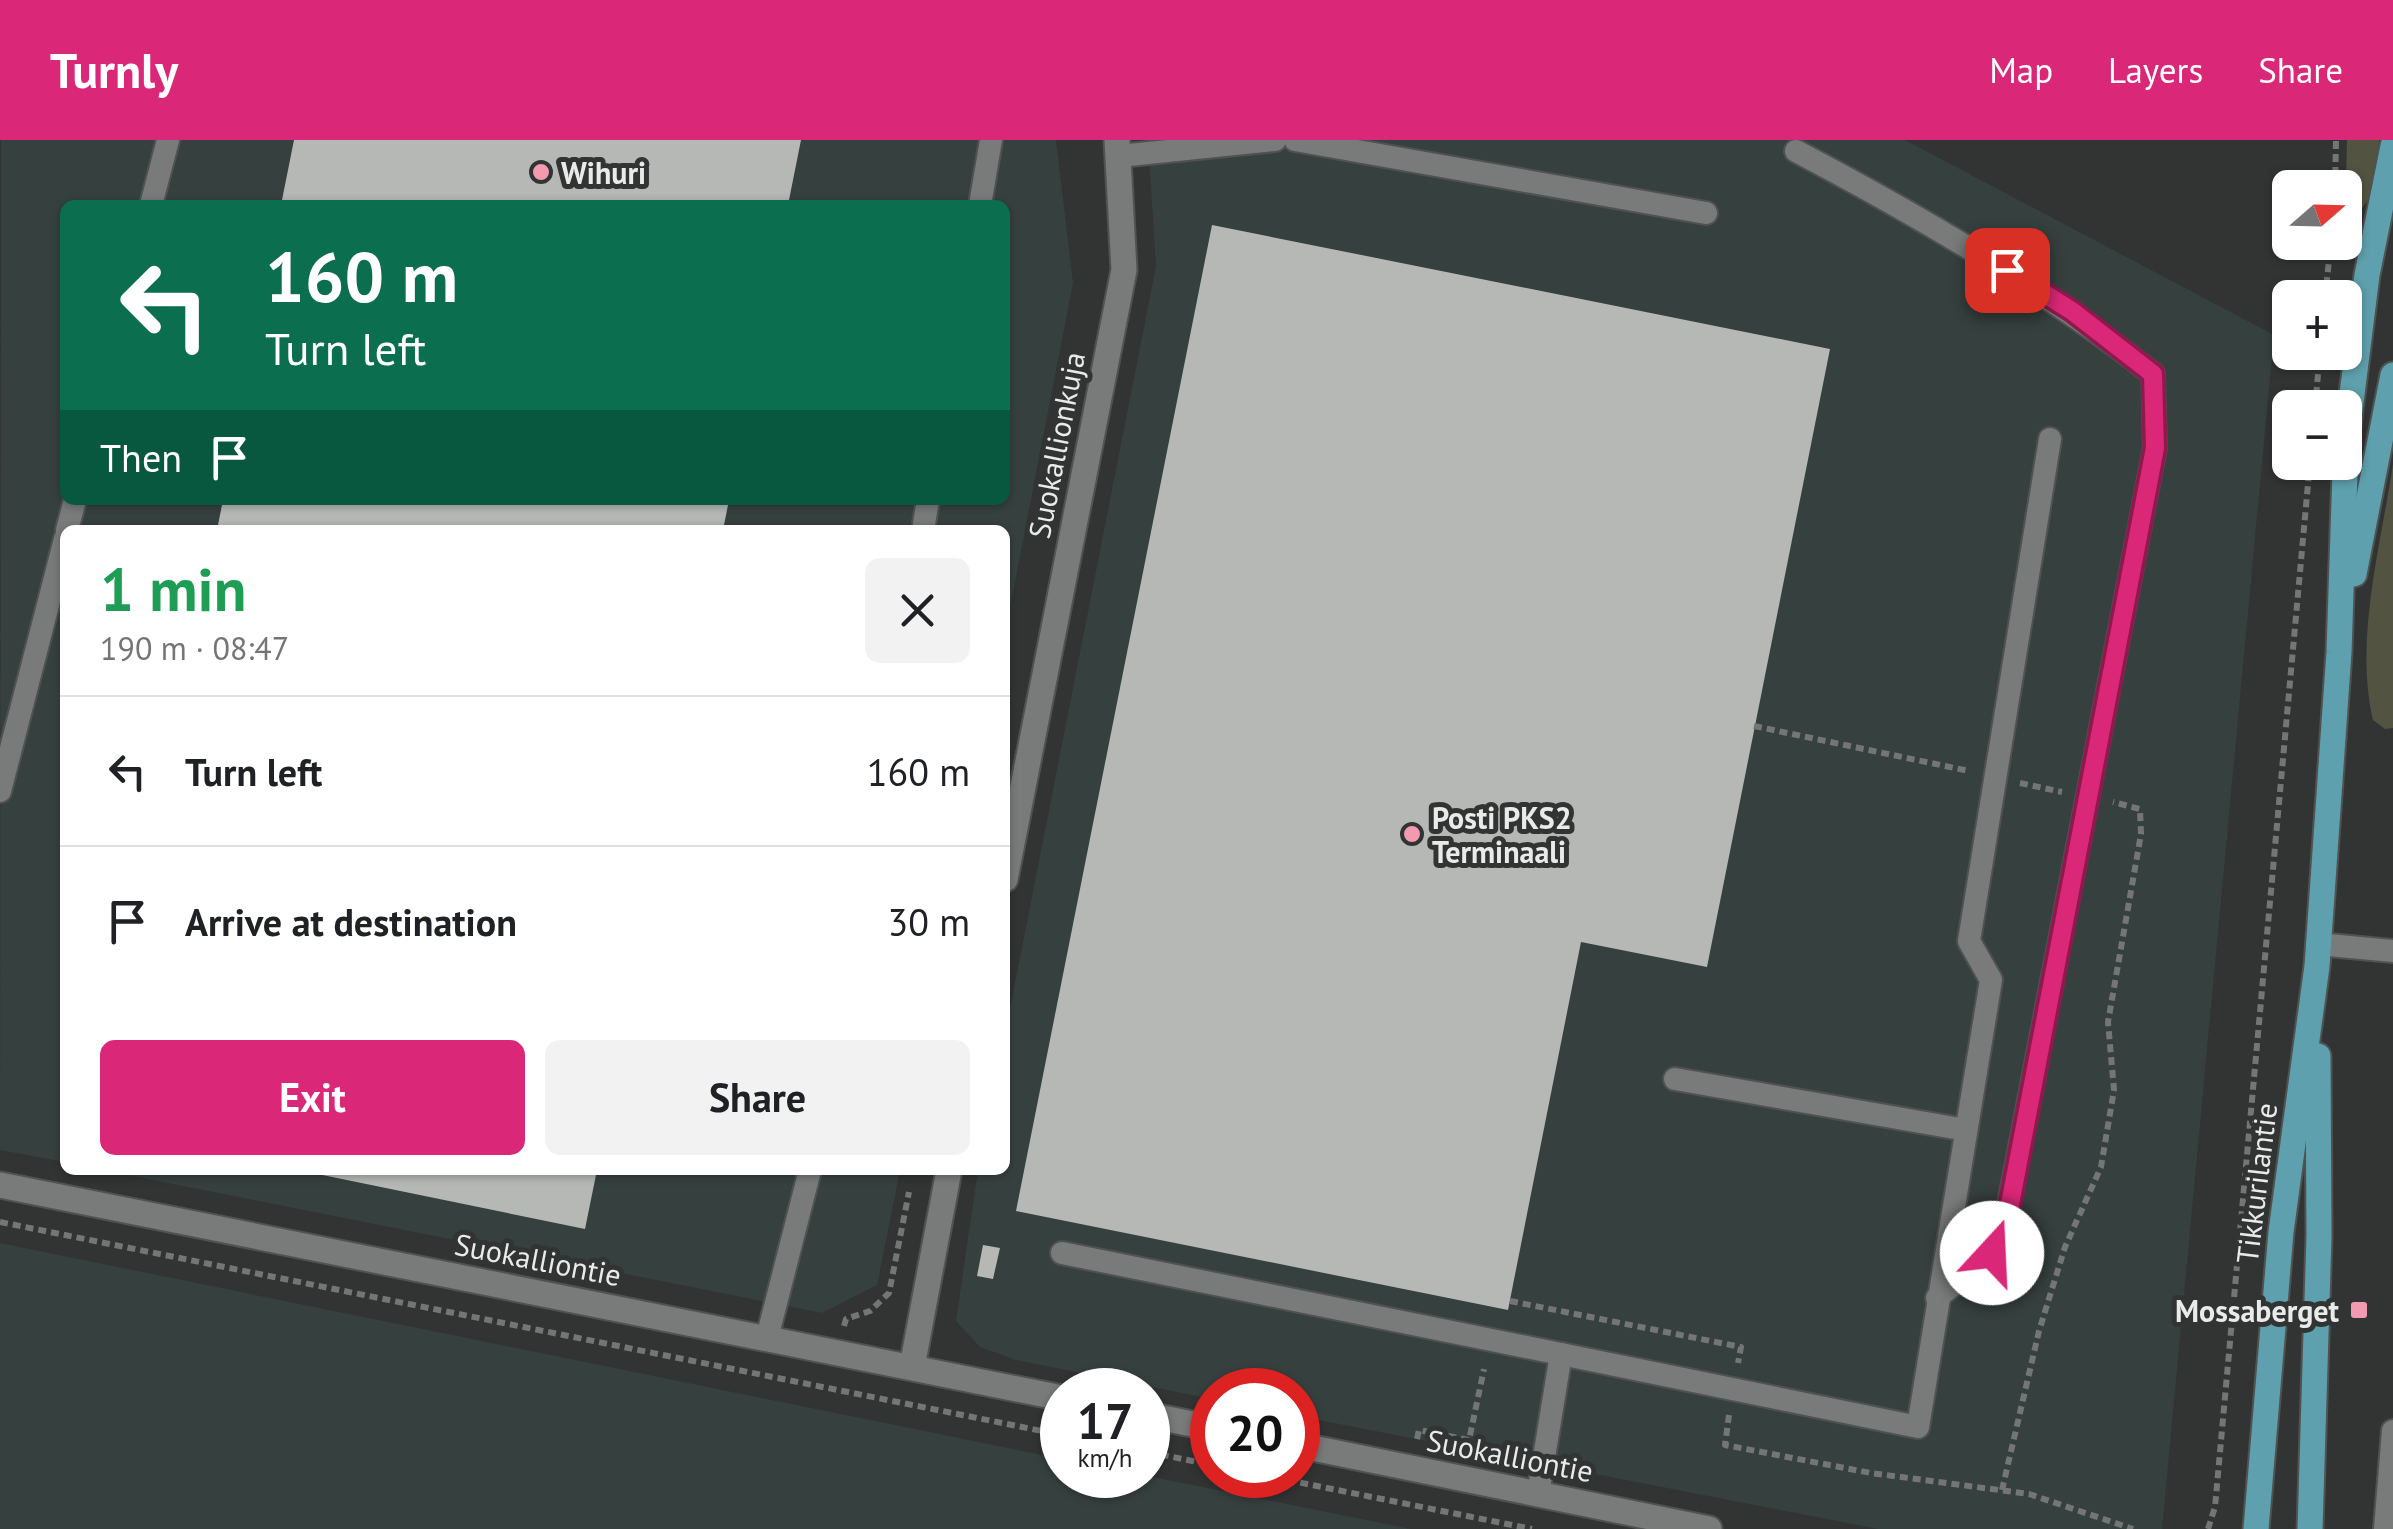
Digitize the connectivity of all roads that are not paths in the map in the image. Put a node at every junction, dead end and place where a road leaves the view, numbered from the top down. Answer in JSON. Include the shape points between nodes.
{"nodes":[{"id":1,"x":168,"y":140,"type":"edge"},
{"id":2,"x":991,"y":140,"type":"edge"},
{"id":3,"x":1274,"y":140,"type":"edge"},
{"id":4,"x":1296,"y":140,"type":"edge"},
{"id":5,"x":2393,"y":146,"type":"edge"},
{"id":6,"x":1118,"y":148,"type":"edge"},
{"id":7,"x":1796,"y":152,"type":"dead end"},
{"id":8,"x":152,"y":200,"type":"edge"},
{"id":9,"x":981,"y":200,"type":"edge"},
{"id":10,"x":1706,"y":213,"type":"dead end"},
{"id":11,"x":2393,"y":375,"type":"edge"},
{"id":12,"x":2050,"y":439,"type":"dead end"},
{"id":13,"x":60,"y":559,"type":"edge"},
{"id":14,"x":2340,"y":652,"type":"junction"},
{"id":15,"x":0,"y":792,"type":"edge"},
{"id":16,"x":1010,"y":853,"type":"edge"},
{"id":17,"x":2393,"y":950,"type":"edge"},
{"id":18,"x":2318,"y":955,"type":"junction"},
{"id":19,"x":1675,"y":1080,"type":"dead end"},
{"id":20,"x":1966,"y":1130,"type":"junction"},
{"id":21,"x":809,"y":1175,"type":"edge"},
{"id":22,"x":948,"y":1175,"type":"edge"},
{"id":23,"x":0,"y":1185,"type":"edge"},
{"id":24,"x":1062,"y":1253,"type":"dead end"},
{"id":25,"x":1937,"y":1298,"type":"junction"},
{"id":26,"x":767,"y":1338,"type":"junction"},
{"id":27,"x":1561,"y":1354,"type":"junction"},
{"id":28,"x":912,"y":1367,"type":"junction"},
{"id":29,"x":1040,"y":1393,"type":"edge"},
{"id":30,"x":2393,"y":1431,"type":"edge"},
{"id":31,"x":1320,"y":1450,"type":"edge"},
{"id":32,"x":1538,"y":1494,"type":"junction"},
{"id":33,"x":1709,"y":1529,"type":"edge"},
{"id":34,"x":2256,"y":1529,"type":"edge"},
{"id":35,"x":2310,"y":1529,"type":"edge"},
{"id":36,"x":2386,"y":1529,"type":"edge"}],
"edges":[{"from":1,"to":8,"type":"lane"},
{"from":2,"to":9,"type":"lane"},
{"from":3,"to":6,"type":"lane"},
{"from":4,"to":10,"type":"lane"},
{"from":5,"to":14,"type":"main road","name":"Tikkurilantie","via":[[2367,275],[2346,442]]},
{"from":6,"to":16,"type":"street","name":"Suokallionkuja","via":[[1124,270]]},
{"from":7,"to":25,"type":"lane","via":[[1928,221],[2072,311],[2153,374],[2155,448],[2006,1225],[1992,1253]]},
{"from":11,"to":14,"type":"main road","name":"Tikkurilantie"},
{"from":12,"to":20,"type":"lane","via":[[1969,941],[1991,980]]},
{"from":13,"to":15,"type":"lane"},
{"from":14,"to":18,"type":"main road","name":"Tikkurilantie"},
{"from":17,"to":18,"type":"lane"},
{"from":18,"to":34,"type":"main road","name":"Tikkurilantie","via":[[2280,1232]]},
{"from":18,"to":35,"type":"main road","name":"Tikkurilantie"},
{"from":19,"to":20,"type":"lane"},
{"from":20,"to":25,"type":"lane"},
{"from":21,"to":26,"type":"lane"},
{"from":22,"to":28,"type":"street"},
{"from":23,"to":26,"type":"street","name":"Suokalliontie"},
{"from":24,"to":27,"type":"lane"},
{"from":25,"to":27,"type":"lane","via":[[1918,1428]]},
{"from":26,"to":28,"type":"street","name":"Suokalliontie"},
{"from":27,"to":32,"type":"lane"},
{"from":28,"to":29,"type":"street","name":"Suokalliontie"},
{"from":30,"to":36,"type":"lane"},
{"from":31,"to":32,"type":"street","name":"Suokalliontie"},
{"from":32,"to":33,"type":"street","name":"Suokalliontie"}]}
